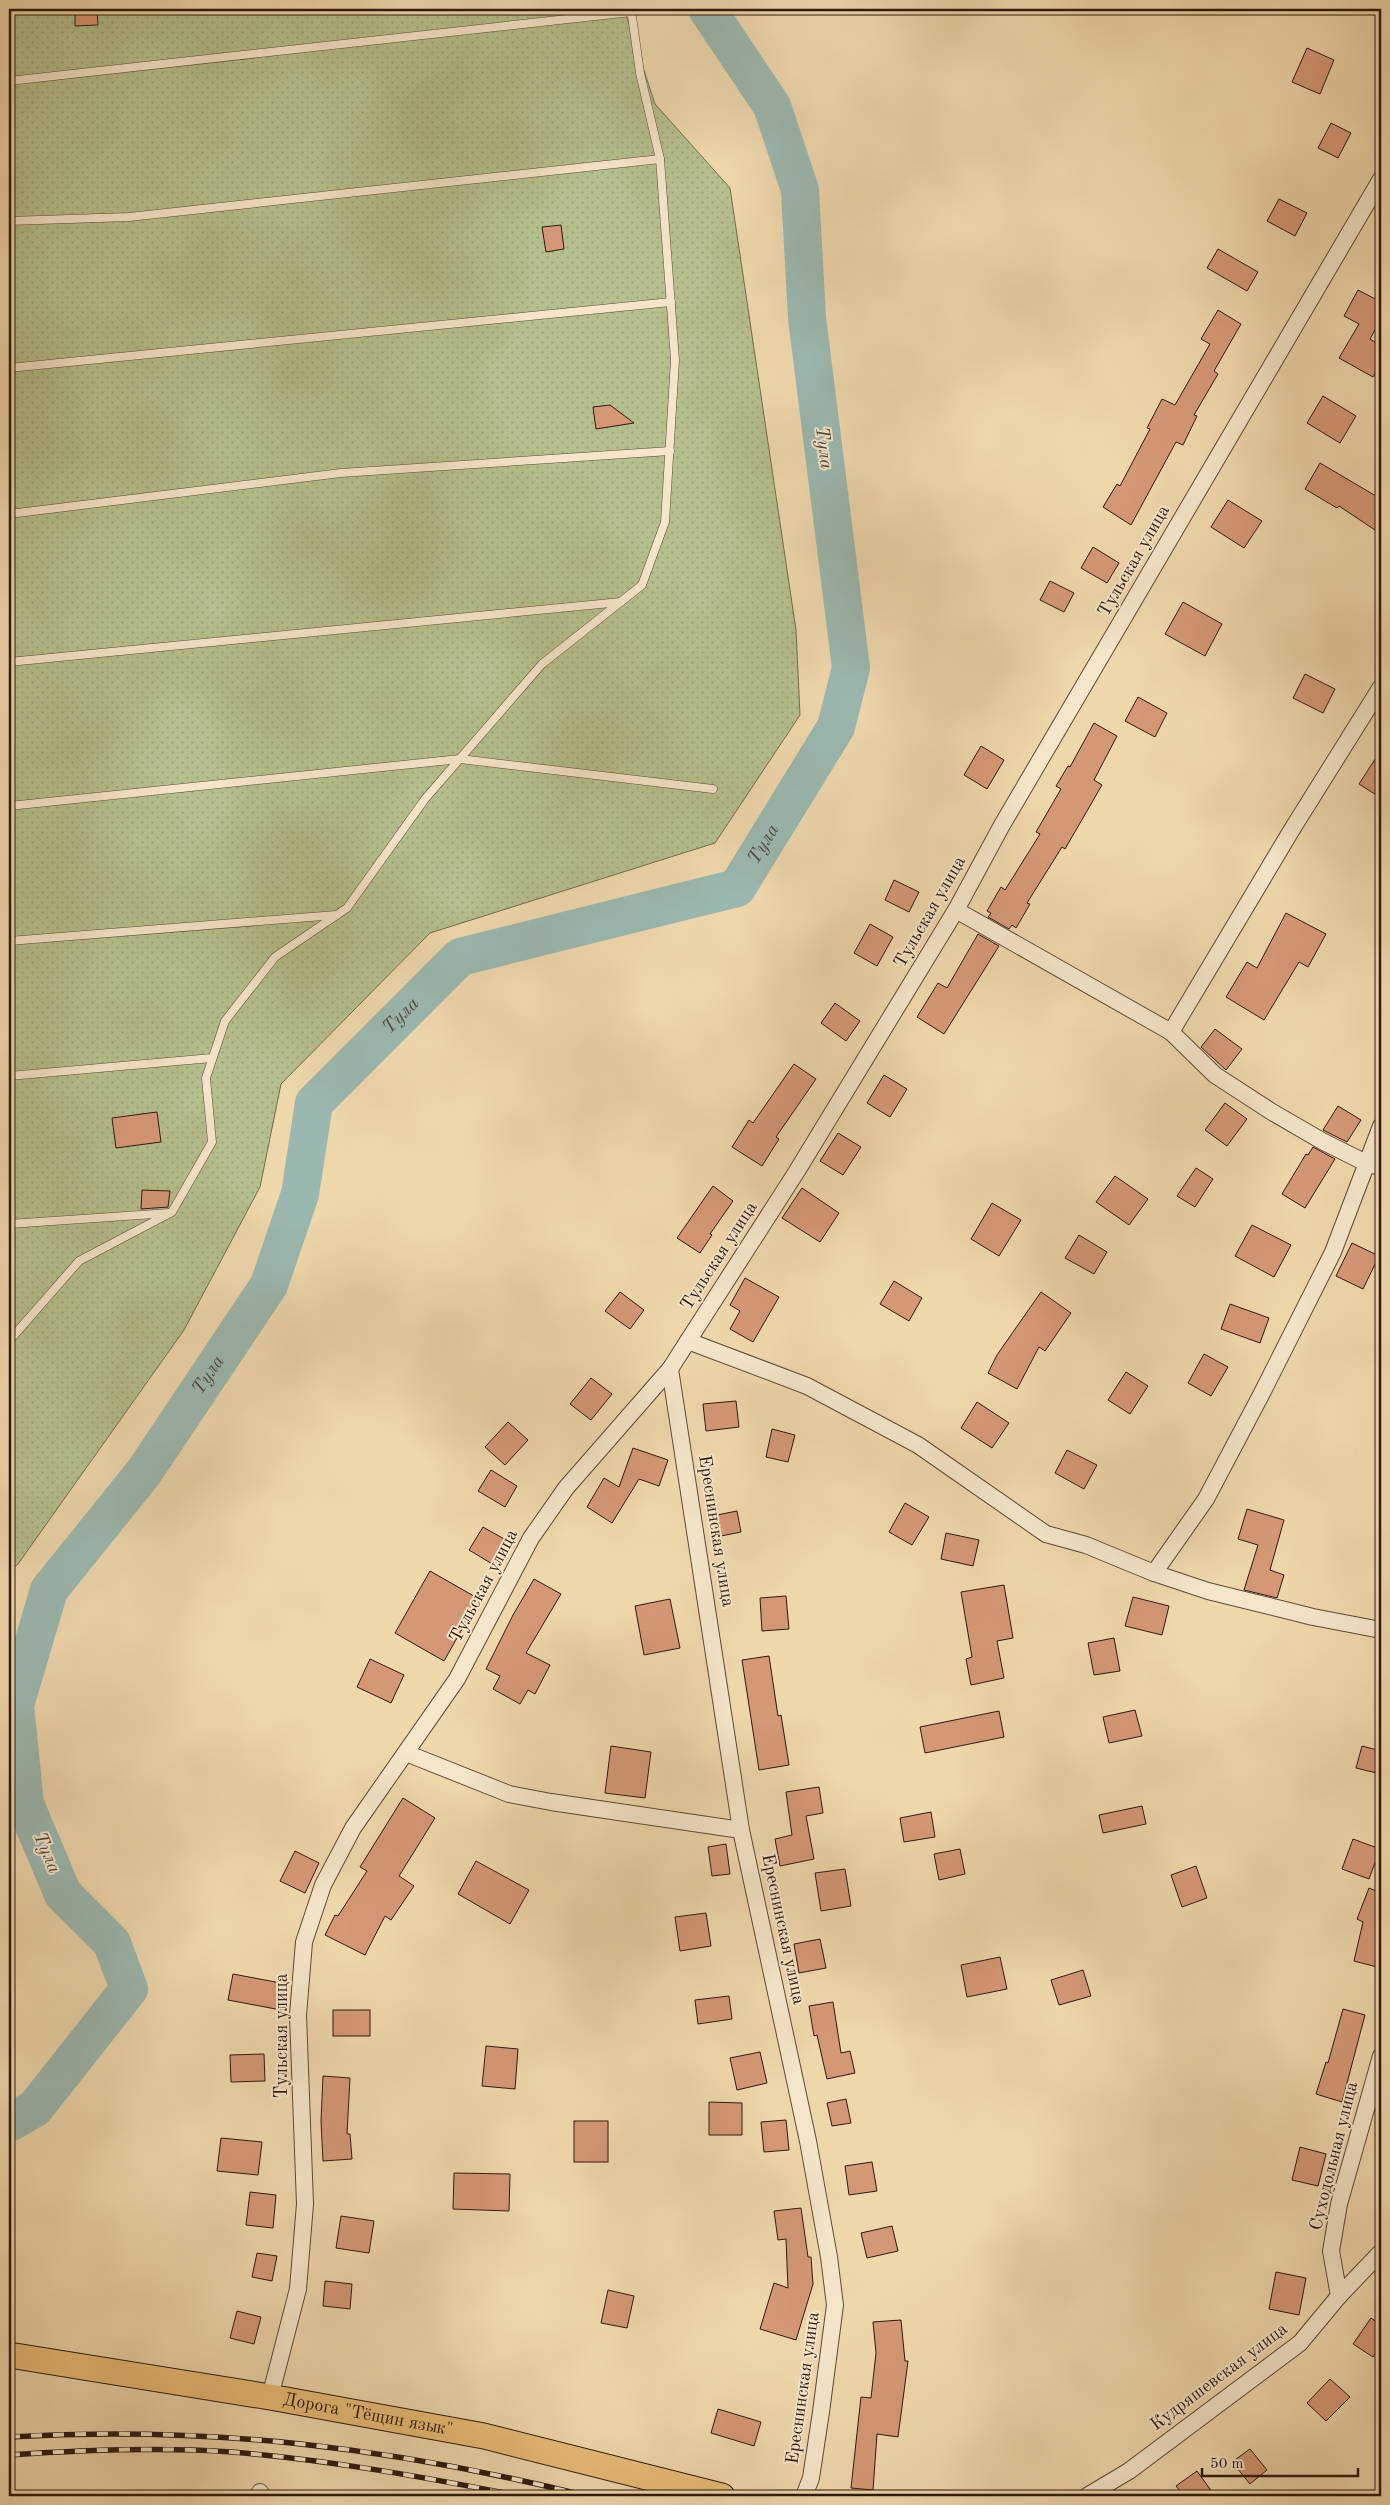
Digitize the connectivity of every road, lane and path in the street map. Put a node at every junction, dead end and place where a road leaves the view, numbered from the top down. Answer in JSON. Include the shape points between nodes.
{"nodes":[{"id":1,"x":631,"y":10,"type":"edge"},
{"id":2,"x":9,"y":81,"type":"edge"},
{"id":3,"x":660,"y":159,"type":"junction"},
{"id":4,"x":1381,"y":179,"type":"edge"},
{"id":5,"x":9,"y":221,"type":"edge"},
{"id":6,"x":671,"y":302,"type":"junction"},
{"id":7,"x":9,"y":368,"type":"edge"},
{"id":8,"x":670,"y":451,"type":"junction"},
{"id":9,"x":9,"y":514,"type":"edge"},
{"id":10,"x":621,"y":602,"type":"junction"},
{"id":11,"x":9,"y":662,"type":"edge"},
{"id":12,"x":1381,"y":687,"type":"edge"},
{"id":13,"x":460,"y":759,"type":"junction"},
{"id":14,"x":713,"y":789,"type":"dead end"},
{"id":15,"x":9,"y":806,"type":"edge"},
{"id":16,"x":956,"y":910,"type":"junction"},
{"id":17,"x":338,"y":915,"type":"junction"},
{"id":18,"x":9,"y":941,"type":"edge"},
{"id":19,"x":1171,"y":1032,"type":"junction"},
{"id":20,"x":212,"y":1058,"type":"junction"},
{"id":21,"x":9,"y":1076,"type":"edge"},
{"id":22,"x":1381,"y":1126,"type":"edge"},
{"id":23,"x":1374,"y":1166,"type":"edge"},
{"id":24,"x":172,"y":1212,"type":"junction"},
{"id":25,"x":9,"y":1224,"type":"edge"},
{"id":26,"x":9,"y":1341,"type":"edge"},
{"id":27,"x":688,"y":1341,"type":"junction"},
{"id":28,"x":670,"y":1369,"type":"junction"},
{"id":29,"x":1154,"y":1573,"type":"junction"},
{"id":30,"x":1381,"y":1630,"type":"edge"},
{"id":31,"x":406,"y":1753,"type":"junction"},
{"id":32,"x":741,"y":1830,"type":"junction"},
{"id":33,"x":1381,"y":2056,"type":"edge"},
{"id":34,"x":1381,"y":2252,"type":"edge"},
{"id":35,"x":1339,"y":2296,"type":"junction"},
{"id":36,"x":9,"y":2355,"type":"edge"},
{"id":37,"x":270,"y":2397,"type":"junction"},
{"id":38,"x":722,"y":2496,"type":"edge"},
{"id":39,"x":804,"y":2496,"type":"edge"},
{"id":40,"x":1087,"y":2496,"type":"edge"}],
"edges":[{"from":1,"to":2,"type":"lane"},
{"from":1,"to":3,"type":"lane","via":[[640,72]]},
{"from":3,"to":5,"type":"lane","via":[[129,217]]},
{"from":3,"to":6,"type":"lane"},
{"from":4,"to":16,"type":"street","name":"Тульская улица","via":[[1002,825]]},
{"from":6,"to":7,"type":"lane"},
{"from":6,"to":8,"type":"lane","via":[[675,360]]},
{"from":8,"to":9,"type":"lane","via":[[341,473]]},
{"from":8,"to":10,"type":"lane","via":[[665,522],[642,585]]},
{"from":10,"to":11,"type":"lane"},
{"from":10,"to":13,"type":"lane","via":[[542,664]]},
{"from":12,"to":19,"type":"street"},
{"from":13,"to":14,"type":"lane"},
{"from":13,"to":15,"type":"lane"},
{"from":13,"to":17,"type":"lane","via":[[425,799],[347,908]]},
{"from":16,"to":19,"type":"street"},
{"from":16,"to":27,"type":"street","name":"Тульская улица","via":[[802,1163]]},
{"from":17,"to":18,"type":"lane"},
{"from":17,"to":20,"type":"lane","via":[[276,957],[225,1021]]},
{"from":19,"to":23,"type":"street","via":[[1215,1075],[1280,1117]]},
{"from":20,"to":21,"type":"lane"},
{"from":20,"to":24,"type":"lane","via":[[206,1078],[212,1142]]},
{"from":22,"to":23,"type":"street"},
{"from":23,"to":29,"type":"street","via":[[1262,1394],[1206,1499]]},
{"from":24,"to":25,"type":"lane"},
{"from":24,"to":26,"type":"lane","via":[[79,1261]]},
{"from":27,"to":28,"type":"street","name":"Тульская улица"},
{"from":27,"to":29,"type":"street","via":[[807,1386],[910,1440],[1046,1534],[1086,1544]]},
{"from":28,"to":31,"type":"street","name":"Тульская улица","via":[[566,1488],[531,1538],[457,1679]]},
{"from":28,"to":32,"type":"street","name":"Ереснинская улица"},
{"from":29,"to":30,"type":"street","via":[[1208,1592]]},
{"from":31,"to":32,"type":"street","via":[[509,1794]]},
{"from":31,"to":37,"type":"street","name":"Тульская улица","via":[[353,1828],[323,1885],[304,1942],[298,2015],[305,2204],[298,2289]]},
{"from":32,"to":39,"type":"street","name":"Ереснинская улица","via":[[808,2141],[835,2305],[811,2478]]},
{"from":33,"to":35,"type":"street","name":"Суходольная улица","via":[[1339,2204],[1331,2251]]},
{"from":34,"to":35,"type":"street","name":"Кудряшевская улица"},
{"from":35,"to":40,"type":"street","name":"Кудряшевская улица","via":[[1300,2343],[1129,2471]]},
{"from":36,"to":37,"type":"main road","name":"Дорога \"Тёщин язык\""},
{"from":37,"to":38,"type":"main road","name":"Дорога \"Тёщин язык\"","via":[[484,2436]]}]}
